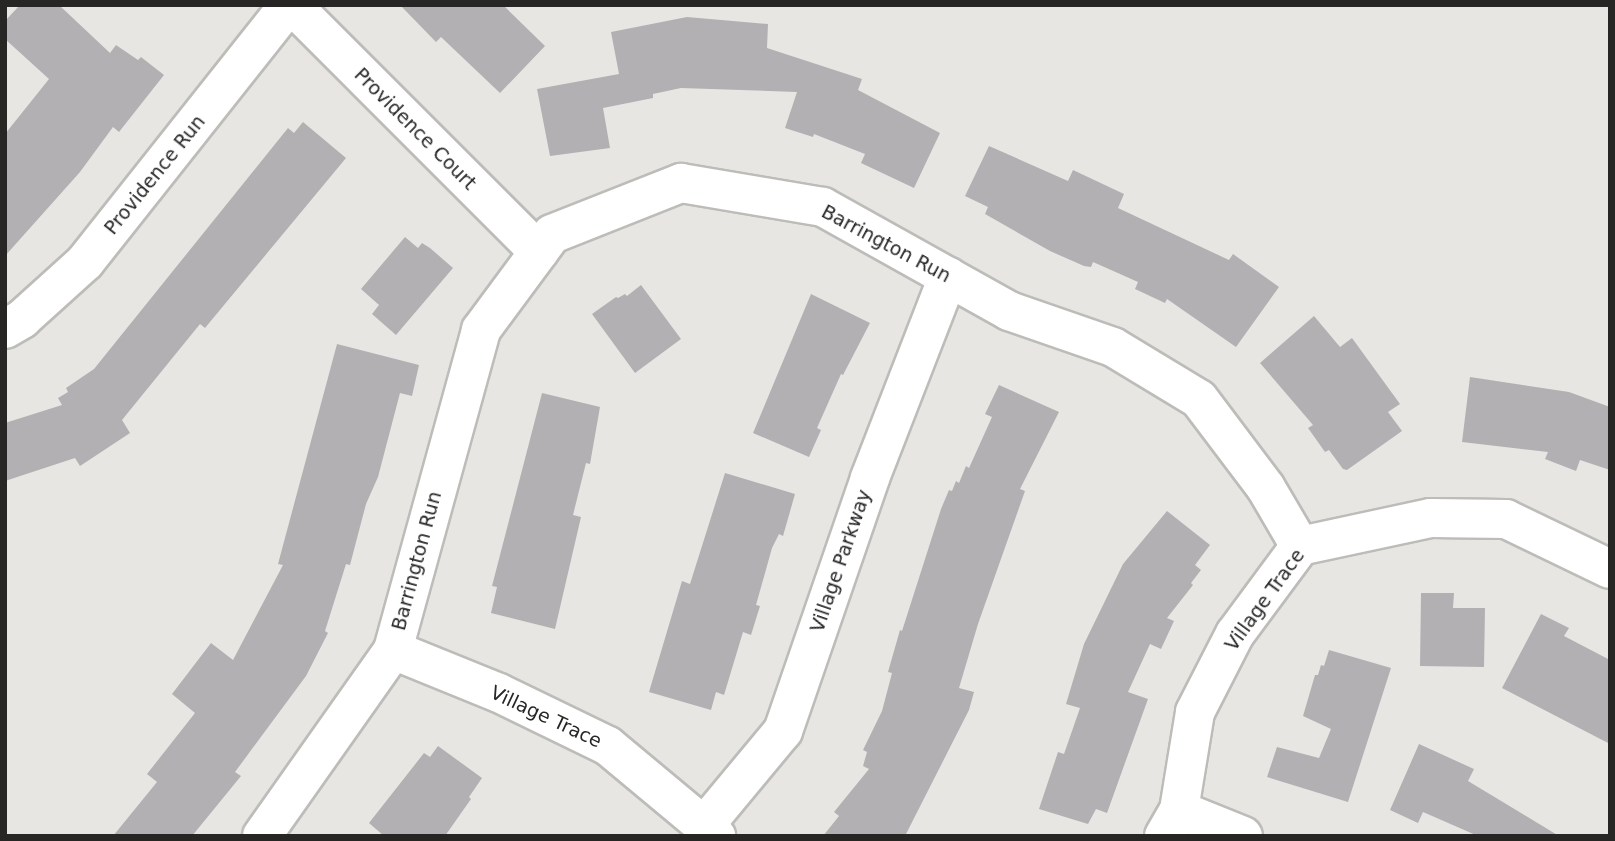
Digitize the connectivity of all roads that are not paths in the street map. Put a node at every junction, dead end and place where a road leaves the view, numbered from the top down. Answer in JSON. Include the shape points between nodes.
{"nodes":[{"id":1,"x":291,"y":5,"type":"edge"},
{"id":2,"x":538,"y":252,"type":"junction"},
{"id":3,"x":948,"y":277,"type":"junction"},
{"id":4,"x":5,"y":330,"type":"edge"},
{"id":5,"x":1300,"y":546,"type":"junction"},
{"id":6,"x":1610,"y":569,"type":"edge"},
{"id":7,"x":393,"y":650,"type":"junction"},
{"id":8,"x":1172,"y":823,"type":"edge"},
{"id":9,"x":710,"y":831,"type":"edge"},
{"id":10,"x":262,"y":836,"type":"edge"},
{"id":11,"x":1243,"y":836,"type":"edge"}],
"edges":[{"from":1,"to":2,"type":"street","name":"Providence Court"},
{"from":1,"to":4,"type":"street","name":"Providence Run","via":[[85,262]]},
{"from":2,"to":3,"type":"street","name":"Barrington Run","via":[[552,234],[681,183],[823,207]]},
{"from":2,"to":7,"type":"street","name":"Barrington Run","via":[[481,330]]},
{"from":3,"to":5,"type":"street","name":"Barrington Run","via":[[1009,311],[1114,347],[1199,399],[1266,488]]},
{"from":3,"to":9,"type":"street","name":"Village Parkway","via":[[870,478],[783,731]]},
{"from":5,"to":6,"type":"street","name":"Village Trace","via":[[1432,518],[1506,519]]},
{"from":5,"to":8,"type":"street","name":"Village Trace","via":[[1235,634],[1195,712]]},
{"from":7,"to":9,"type":"street","name":"Village Trace","via":[[499,693],[608,746]]},
{"from":7,"to":10,"type":"street","name":"Barrington Run"},
{"from":8,"to":11,"type":"street"}]}
